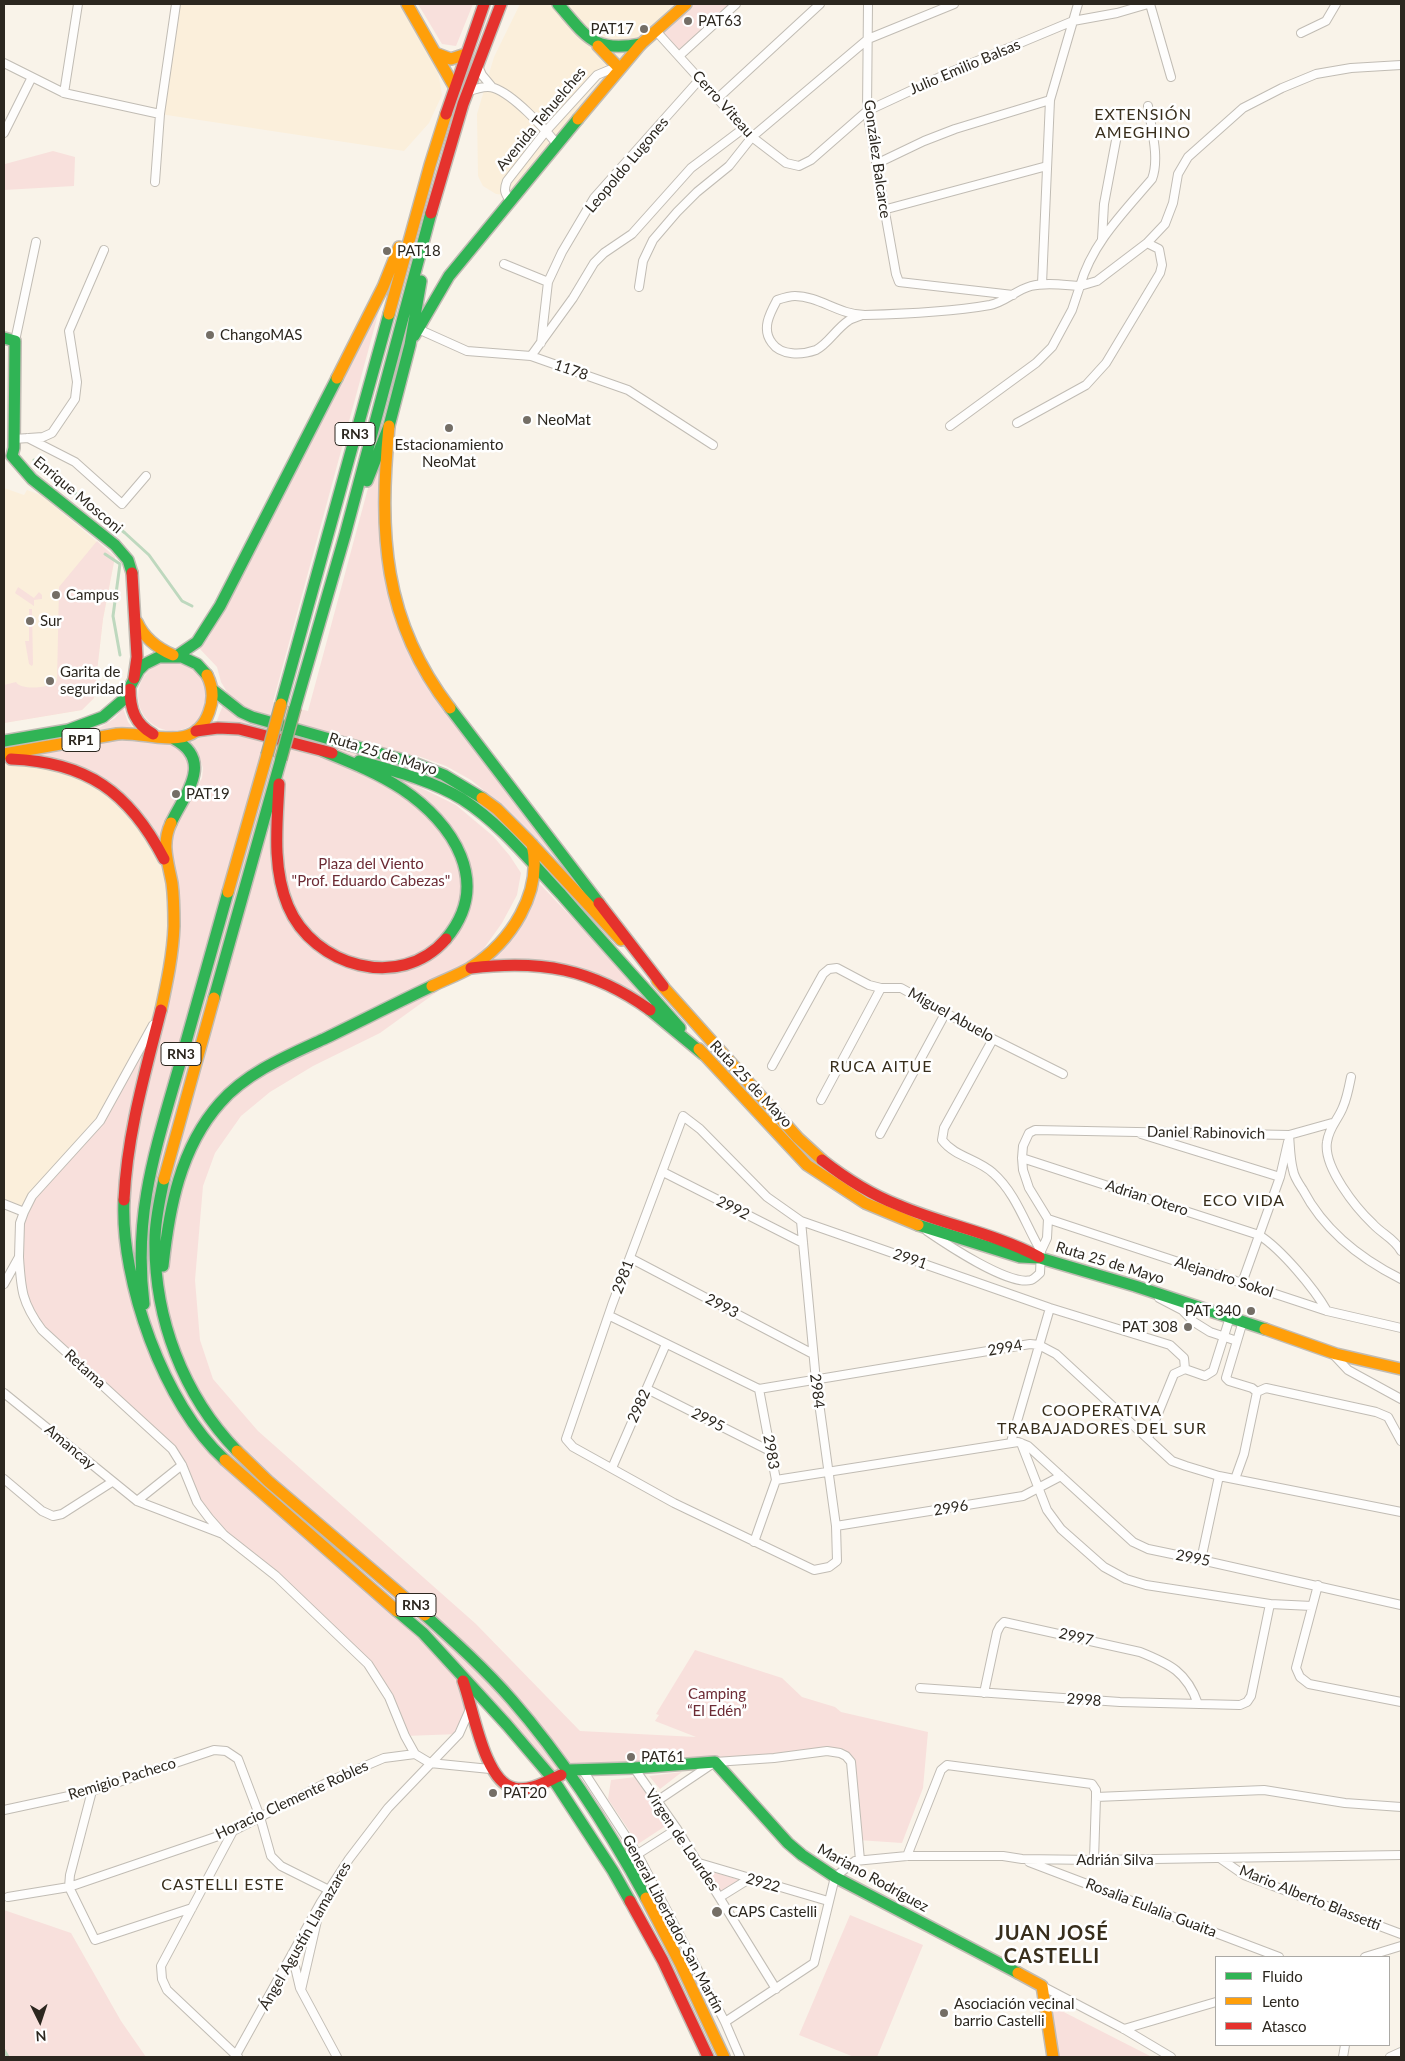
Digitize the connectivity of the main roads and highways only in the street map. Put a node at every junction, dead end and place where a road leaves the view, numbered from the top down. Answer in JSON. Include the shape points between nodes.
{"nodes":[{"id":1,"x":407,"y":4,"type":"edge"},
{"id":2,"x":484,"y":4,"type":"edge"},
{"id":3,"x":501,"y":4,"type":"edge"},
{"id":4,"x":558,"y":4,"type":"edge"},
{"id":5,"x":686,"y":4,"type":"edge"},
{"id":6,"x":592,"y":40,"type":"junction"},
{"id":7,"x":641,"y":44,"type":"junction"},
{"id":8,"x":435,"y":54,"type":"junction"},
{"id":9,"x":466,"y":54,"type":"junction"},
{"id":10,"x":618,"y":71,"type":"junction"},
{"id":11,"x":455,"y":88,"type":"junction"},
{"id":12,"x":430,"y":165,"type":"junction"},
{"id":13,"x":433,"y":206,"type":"junction"},
{"id":14,"x":4,"y":338,"type":"edge"},
{"id":15,"x":410,"y":345,"type":"junction"},
{"id":16,"x":389,"y":426,"type":"junction"},
{"id":17,"x":8,"y":453,"type":"edge"},
{"id":18,"x":344,"y":535,"type":"junction"},
{"id":19,"x":136,"y":621,"type":"junction"},
{"id":20,"x":176,"y":655,"type":"junction"},
{"id":21,"x":132,"y":683,"type":"junction"},
{"id":22,"x":213,"y":690,"type":"junction"},
{"id":23,"x":196,"y":731,"type":"junction"},
{"id":24,"x":159,"y":737,"type":"junction"},
{"id":25,"x":174,"y":739,"type":"junction"},
{"id":26,"x":4,"y":741,"type":"edge"},
{"id":27,"x":323,"y":751,"type":"junction"},
{"id":28,"x":4,"y":754,"type":"edge"},
{"id":29,"x":4,"y":759,"type":"edge"},
{"id":30,"x":281,"y":759,"type":"junction"},
{"id":31,"x":532,"y":844,"type":"junction"},
{"id":32,"x":536,"y":866,"type":"junction"},
{"id":33,"x":167,"y":867,"type":"junction"},
{"id":34,"x":470,"y":968,"type":"junction"},
{"id":35,"x":663,"y":986,"type":"junction"},
{"id":36,"x":703,"y":1054,"type":"junction"},
{"id":37,"x":1041,"y":1255,"type":"junction"},
{"id":38,"x":160,"y":1304,"type":"junction"},
{"id":39,"x":159,"y":1358,"type":"junction"},
{"id":40,"x":1401,"y":1368,"type":"edge"},
{"id":41,"x":456,"y":1669,"type":"junction"},
{"id":42,"x":568,"y":1770,"type":"junction"},
{"id":43,"x":553,"y":1779,"type":"junction"},
{"id":44,"x":708,"y":2057,"type":"edge"},
{"id":45,"x":724,"y":2057,"type":"edge"},
{"id":46,"x":1053,"y":2057,"type":"edge"}],
"edges":[{"from":1,"to":8,"type":"main road"},
{"from":2,"to":9,"type":"main road","number":"RN3"},
{"from":3,"to":13,"type":"main road","number":"RN3","via":[[467,92]]},
{"from":4,"to":6,"type":"main road"},
{"from":5,"to":7,"type":"main road","name":"Avenida Tehuelches"},
{"from":6,"to":7,"type":"main road","via":[[610,48]]},
{"from":6,"to":10,"type":"main road"},
{"from":7,"to":10,"type":"main road","name":"Avenida Tehuelches"},
{"from":8,"to":9,"type":"main road","via":[[451,59]]},
{"from":8,"to":11,"type":"main road"},
{"from":9,"to":11,"type":"main road","number":"RN3"},
{"from":10,"to":15,"type":"main road","name":"Avenida Tehuelches","via":[[449,276]]},
{"from":11,"to":12,"type":"main road","number":"RN3"},
{"from":12,"to":20,"type":"main road","via":[[383,288],[336,381],[210,624],[197,642]]},
{"from":12,"to":39,"type":"main road","number":"RN3","bridge":true,"via":[[267,755],[160,1126],[146,1190],[140,1241],[146,1312]]},
{"from":13,"to":15,"type":"main road"},
{"from":13,"to":18,"type":"main road","number":"RN3"},
{"from":14,"to":17,"type":"main road","name":"Enrique Mosconi","via":[[16,341],[14,439]]},
{"from":15,"to":16,"type":"main road"},
{"from":16,"to":18,"type":"main road"},
{"from":16,"to":35,"type":"main road","via":[[383,497],[384,542],[393,592],[412,650],[430,683]]},
{"from":17,"to":19,"type":"main road","name":"Enrique Mosconi","via":[[32,479],[125,555],[132,573]]},
{"from":18,"to":30,"type":"main road","number":"RN3","bridge":true},
{"from":19,"to":20,"type":"main road","via":[[154,644]]},
{"from":19,"to":21,"type":"main road","name":"Enrique Mosconi","via":[[138,657]]},
{"from":20,"to":21,"type":"main road","number":"RP1","via":[[154,658],[146,663]]},
{"from":20,"to":22,"type":"main road","name":"Ruta 25 de Mayo","via":[[201,667]]},
{"from":21,"to":24,"type":"main road","number":"RP1","via":[[129,701],[132,713],[139,724]]},
{"from":21,"to":26,"type":"main road","number":"RP1","via":[[110,713],[92,723]]},
{"from":22,"to":23,"type":"main road","via":[[210,713]]},
{"from":22,"to":31,"type":"main road","name":"Ruta 25 de Mayo","via":[[252,717],[414,763],[444,775],[480,795]]},
{"from":23,"to":25,"type":"main road","number":"RP1"},
{"from":23,"to":27,"type":"main road","name":"Ruta 25 de Mayo","via":[[239,729]]},
{"from":24,"to":25,"type":"main road","number":"RP1"},
{"from":24,"to":28,"type":"main road","number":"RP1","via":[[112,734]]},
{"from":25,"to":33,"type":"main road","via":[[186,748],[195,773],[170,824],[164,848]]},
{"from":27,"to":30,"type":"main road","via":[[373,773],[411,796],[434,815],[460,852],[468,887],[460,919],[451,934],[419,960],[375,969],[352,965],[332,956],[299,927],[281,885],[277,859]]},
{"from":27,"to":32,"type":"main road","name":"Ruta 25 de Mayo","via":[[411,776],[450,792],[490,820]]},
{"from":29,"to":33,"type":"main road","via":[[32,759],[68,767],[107,785],[145,825]]},
{"from":30,"to":38,"type":"main road","number":"RN3","via":[[166,1167],[155,1240]]},
{"from":31,"to":32,"type":"main road"},
{"from":31,"to":35,"type":"main road","name":"Ruta 25 de Mayo"},
{"from":32,"to":34,"type":"main road","via":[[526,903],[506,937]]},
{"from":32,"to":36,"type":"main road","name":"Ruta 25 de Mayo"},
{"from":33,"to":39,"type":"main road","via":[[173,898],[172,956],[131,1128],[123,1217],[132,1288]]},
{"from":34,"to":36,"type":"main road","via":[[524,964],[566,969],[588,976],[651,1010]]},
{"from":34,"to":38,"type":"main road","via":[[273,1063],[249,1078],[219,1104],[205,1124],[182,1172],[166,1237]]},
{"from":35,"to":37,"type":"main road","via":[[798,1138],[838,1172],[868,1192],[900,1206]]},
{"from":36,"to":37,"type":"main road","name":"Ruta 25 de Mayo","via":[[808,1165],[865,1203],[918,1225],[1020,1257]]},
{"from":37,"to":40,"type":"main road","name":"Ruta 25 de Mayo","via":[[1331,1352]]},
{"from":38,"to":42,"type":"main road","number":"RN3","via":[[173,1350],[189,1386],[232,1446],[424,1612],[511,1699]]},
{"from":39,"to":41,"type":"main road","number":"RN3","via":[[184,1408],[216,1452],[423,1633]]},
{"from":41,"to":43,"type":"main road","number":"RN3"},
{"from":41,"to":43,"type":"main road","via":[[472,1704],[478,1736],[490,1769],[511,1787],[542,1785]]},
{"from":42,"to":43,"type":"main road"},
{"from":42,"to":45,"type":"main road","number":"RN3","via":[[625,1862],[675,1952]]},
{"from":42,"to":46,"type":"main road","name":"Mariano Rodríguez","via":[[715,1762],[802,1855],[835,1877],[1042,1986]]},
{"from":43,"to":44,"type":"main road","number":"RN3","via":[[613,1870],[664,1961]]}]}
